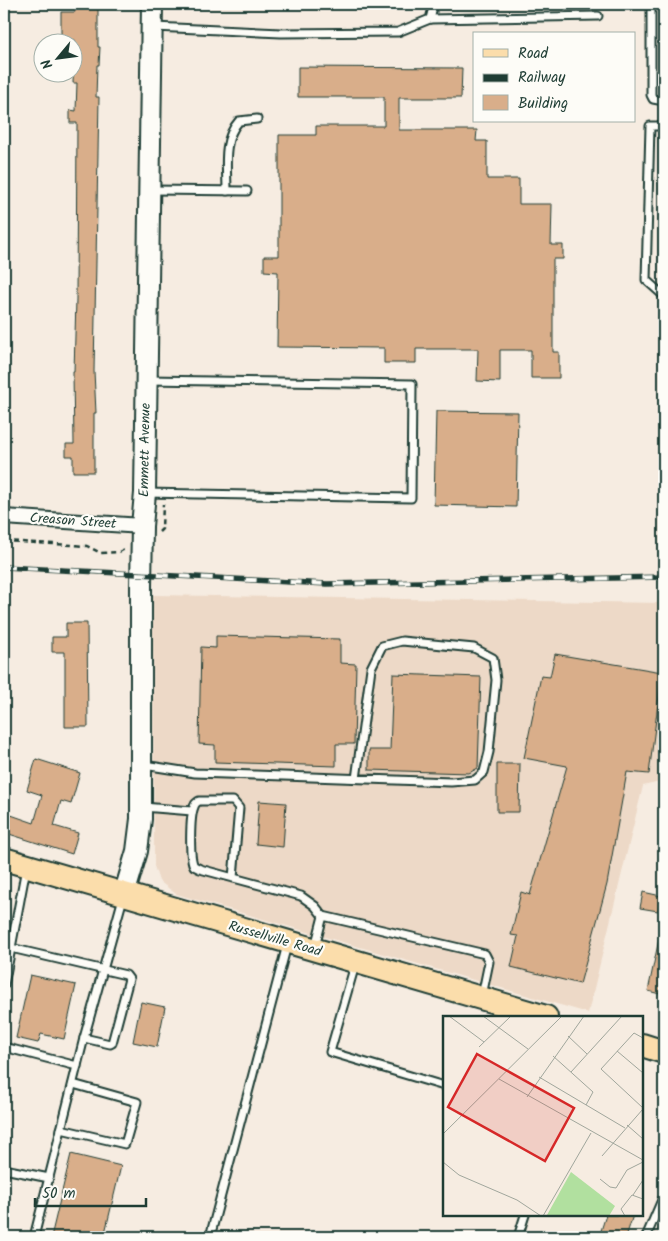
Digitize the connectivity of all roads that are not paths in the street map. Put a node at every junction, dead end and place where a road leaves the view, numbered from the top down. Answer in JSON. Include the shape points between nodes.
{"nodes":[{"id":1,"x":152,"y":4,"type":"edge"},
{"id":2,"x":434,"y":4,"type":"edge"},
{"id":3,"x":651,"y":4,"type":"edge"},
{"id":4,"x":598,"y":16,"type":"dead end"},
{"id":5,"x":430,"y":19,"type":"junction"},
{"id":6,"x":152,"y":27,"type":"junction"},
{"id":7,"x":664,"y":101,"type":"edge"},
{"id":8,"x":257,"y":119,"type":"dead end"},
{"id":9,"x":664,"y":126,"type":"edge"},
{"id":10,"x":149,"y":190,"type":"junction"},
{"id":11,"x":227,"y":190,"type":"junction"},
{"id":12,"x":247,"y":190,"type":"dead end"},
{"id":13,"x":664,"y":296,"type":"edge"},
{"id":14,"x":146,"y":380,"type":"junction"},
{"id":15,"x":145,"y":493,"type":"junction"},
{"id":16,"x":4,"y":517,"type":"edge"},
{"id":17,"x":142,"y":526,"type":"junction"},
{"id":18,"x":141,"y":765,"type":"junction"},
{"id":19,"x":356,"y":779,"type":"junction"},
{"id":20,"x":141,"y":807,"type":"junction"},
{"id":21,"x":192,"y":811,"type":"junction"},
{"id":22,"x":4,"y":860,"type":"edge"},
{"id":23,"x":26,"y":866,"type":"junction"},
{"id":24,"x":233,"y":878,"type":"junction"},
{"id":25,"x":124,"y":895,"type":"junction"},
{"id":26,"x":323,"y":916,"type":"junction"},
{"id":27,"x":288,"y":942,"type":"junction"},
{"id":28,"x":11,"y":948,"type":"junction"},
{"id":29,"x":314,"y":950,"type":"junction"},
{"id":30,"x":356,"y":962,"type":"junction"},
{"id":31,"x":102,"y":969,"type":"junction"},
{"id":32,"x":4,"y":985,"type":"edge"},
{"id":33,"x":481,"y":998,"type":"junction"},
{"id":34,"x":543,"y":1016,"type":"edge"},
{"id":35,"x":84,"y":1038,"type":"junction"},
{"id":36,"x":643,"y":1045,"type":"edge"},
{"id":37,"x":4,"y":1047,"type":"edge"},
{"id":38,"x":664,"y":1052,"type":"edge"},
{"id":39,"x":77,"y":1066,"type":"junction"},
{"id":40,"x":73,"y":1084,"type":"junction"},
{"id":41,"x":443,"y":1086,"type":"edge"},
{"id":42,"x":61,"y":1129,"type":"junction"},
{"id":43,"x":4,"y":1169,"type":"edge"},
{"id":44,"x":49,"y":1178,"type":"junction"},
{"id":45,"x":664,"y":1198,"type":"edge"},
{"id":46,"x":525,"y":1216,"type":"edge"},
{"id":47,"x":34,"y":1237,"type":"edge"},
{"id":48,"x":210,"y":1237,"type":"edge"},
{"id":49,"x":518,"y":1237,"type":"edge"},
{"id":50,"x":646,"y":1237,"type":"edge"}],
"edges":[{"from":1,"to":6,"type":"street","name":"Emmett Avenue"},
{"from":2,"to":5,"type":"lane"},
{"from":3,"to":7,"type":"lane","via":[[651,90],[653,99]]},
{"from":4,"to":5,"type":"lane"},
{"from":5,"to":6,"type":"lane","via":[[398,32],[281,33]]},
{"from":6,"to":10,"type":"street","name":"Emmett Avenue"},
{"from":8,"to":11,"type":"lane","via":[[239,121],[232,129],[227,141]]},
{"from":9,"to":13,"type":"lane","via":[[650,126],[646,280]]},
{"from":10,"to":11,"type":"lane"},
{"from":10,"to":14,"type":"street","name":"Emmett Avenue"},
{"from":11,"to":12,"type":"lane"},
{"from":14,"to":15,"type":"street","name":"Emmett Avenue"},
{"from":14,"to":15,"type":"lane","via":[[412,384],[410,498]]},
{"from":15,"to":17,"type":"street","name":"Emmett Avenue"},
{"from":16,"to":17,"type":"street","name":"Creason Street"},
{"from":17,"to":18,"type":"street","name":"Emmett Avenue"},
{"from":18,"to":19,"type":"lane","via":[[196,773]]},
{"from":18,"to":20,"type":"street","name":"Emmett Avenue"},
{"from":19,"to":19,"type":"lane","via":[[475,780],[484,772],[489,752],[496,680],[493,658],[474,648],[402,641],[382,646],[371,668]]},
{"from":20,"to":21,"type":"lane"},
{"from":20,"to":25,"type":"street","name":"Emmett Avenue","via":[[137,851]]},
{"from":21,"to":24,"type":"lane","via":[[194,866]]},
{"from":21,"to":24,"type":"lane","via":[[196,803],[204,800],[237,804]]},
{"from":22,"to":23,"type":"main road","name":"Russellville Road"},
{"from":23,"to":25,"type":"main road","name":"Russellville Road"},
{"from":23,"to":28,"type":"lane"},
{"from":24,"to":26,"type":"lane","via":[[301,896],[316,906]]},
{"from":25,"to":27,"type":"main road","name":"Russellville Road"},
{"from":25,"to":31,"type":"lane"},
{"from":26,"to":29,"type":"lane"},
{"from":26,"to":33,"type":"lane","via":[[485,954],[490,962]]},
{"from":27,"to":29,"type":"main road","name":"Russellville Road"},
{"from":27,"to":48,"type":"lane"},
{"from":28,"to":31,"type":"lane"},
{"from":28,"to":32,"type":"lane"},
{"from":29,"to":30,"type":"main road","name":"Russellville Road"},
{"from":30,"to":33,"type":"main road","name":"Russellville Road"},
{"from":30,"to":41,"type":"lane","via":[[330,1052]]},
{"from":31,"to":35,"type":"lane"},
{"from":31,"to":35,"type":"lane","via":[[126,975],[129,979],[112,1043]]},
{"from":33,"to":34,"type":"main road","name":"Russellville Road"},
{"from":35,"to":39,"type":"lane"},
{"from":36,"to":38,"type":"main road"},
{"from":37,"to":39,"type":"lane"},
{"from":39,"to":40,"type":"lane"},
{"from":40,"to":42,"type":"lane"},
{"from":40,"to":42,"type":"lane","via":[[137,1102],[125,1144]]},
{"from":42,"to":44,"type":"lane"},
{"from":43,"to":44,"type":"lane"},
{"from":44,"to":47,"type":"lane"},
{"from":45,"to":50,"type":"lane"},
{"from":46,"to":49,"type":"lane"}]}
